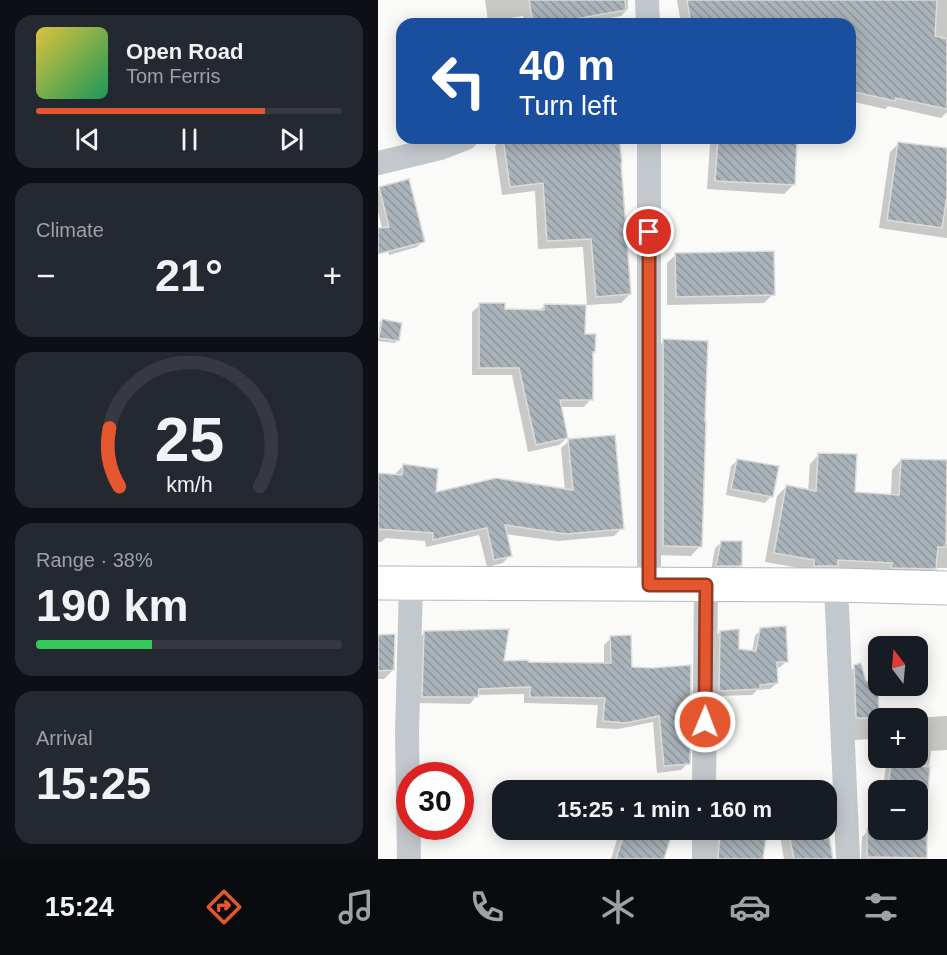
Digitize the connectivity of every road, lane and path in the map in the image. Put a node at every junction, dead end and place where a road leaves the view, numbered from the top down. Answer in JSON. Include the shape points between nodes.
{"nodes":[{"id":1,"x":647,"y":0,"type":"edge"},
{"id":2,"x":648,"y":18,"type":"edge"},
{"id":3,"x":450,"y":144,"type":"edge"},
{"id":4,"x":649,"y":144,"type":"edge"},
{"id":5,"x":378,"y":163,"type":"edge"},
{"id":6,"x":378,"y":583,"type":"edge"},
{"id":7,"x":411,"y":583,"type":"junction"},
{"id":8,"x":649,"y":585,"type":"junction"},
{"id":9,"x":706,"y":585,"type":"junction"},
{"id":10,"x":836,"y":585,"type":"junction"},
{"id":11,"x":947,"y":588,"type":"edge"},
{"id":12,"x":704,"y":780,"type":"edge"},
{"id":13,"x":704,"y":840,"type":"edge"},
{"id":14,"x":409,"y":859,"type":"edge"},
{"id":15,"x":704,"y":859,"type":"edge"},
{"id":16,"x":848,"y":859,"type":"edge"}],
"edges":[{"from":1,"to":2,"type":"street"},
{"from":3,"to":5,"type":"street"},
{"from":4,"to":8,"type":"street"},
{"from":6,"to":7,"type":"street"},
{"from":7,"to":8,"type":"street"},
{"from":7,"to":14,"type":"street"},
{"from":8,"to":9,"type":"street"},
{"from":9,"to":10,"type":"street"},
{"from":9,"to":12,"type":"street"},
{"from":10,"to":11,"type":"street"},
{"from":10,"to":16,"type":"street"},
{"from":13,"to":15,"type":"street"}]}
